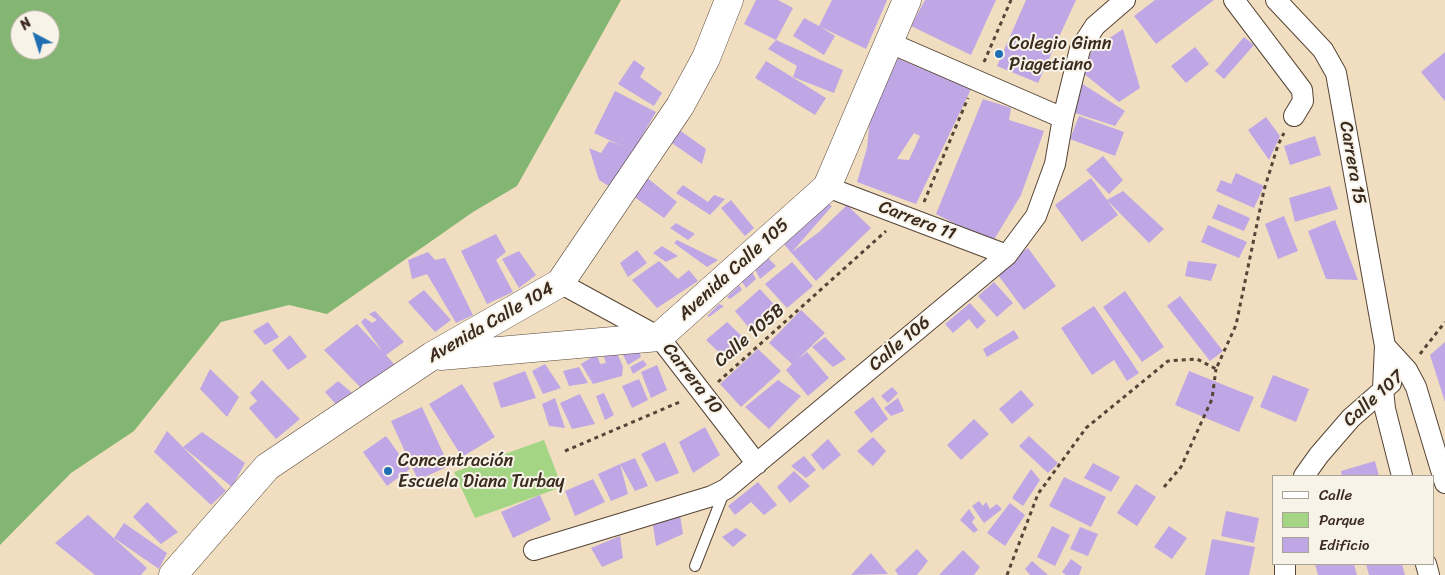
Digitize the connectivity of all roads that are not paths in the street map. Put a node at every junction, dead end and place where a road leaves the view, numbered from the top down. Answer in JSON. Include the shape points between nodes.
{"nodes":[{"id":1,"x":729,"y":0,"type":"edge"},
{"id":2,"x":907,"y":0,"type":"edge"},
{"id":3,"x":1126,"y":0,"type":"edge"},
{"id":4,"x":1234,"y":0,"type":"edge"},
{"id":5,"x":1276,"y":0,"type":"edge"},
{"id":6,"x":888,"y":42,"type":"junction"},
{"id":7,"x":1294,"y":116,"type":"road end"},
{"id":8,"x":1063,"y":118,"type":"junction"},
{"id":9,"x":827,"y":187,"type":"junction"},
{"id":10,"x":1007,"y":255,"type":"junction"},
{"id":11,"x":560,"y":283,"type":"junction"},
{"id":12,"x":659,"y":337,"type":"junction"},
{"id":13,"x":1386,"y":346,"type":"junction"},
{"id":14,"x":432,"y":356,"type":"junction"},
{"id":15,"x":1407,"y":370,"type":"junction"},
{"id":16,"x":1383,"y":389,"type":"junction"},
{"id":17,"x":757,"y":464,"type":"junction"},
{"id":18,"x":1305,"y":475,"type":"edge"},
{"id":19,"x":1402,"y":475,"type":"edge"},
{"id":20,"x":1445,"y":483,"type":"edge"},
{"id":21,"x":726,"y":489,"type":"junction"},
{"id":22,"x":534,"y":550,"type":"dead end"},
{"id":23,"x":695,"y":566,"type":"dead end"},
{"id":24,"x":173,"y":575,"type":"edge"}],
"edges":[{"from":1,"to":11,"type":"main road","name":"Avenida Calle 104","via":[[706,58],[680,106]]},
{"from":2,"to":6,"type":"main road","name":"Avenida Calle 105"},
{"from":3,"to":8,"type":"street","name":"Calle 106","via":[[1096,26],[1080,49]]},
{"from":4,"to":7,"type":"street","via":[[1302,90],[1303,101]]},
{"from":5,"to":13,"type":"street","name":"Carrera 15","via":[[1323,50],[1336,73]]},
{"from":6,"to":8,"type":"street"},
{"from":6,"to":9,"type":"main road","name":"Avenida Calle 105"},
{"from":8,"to":10,"type":"street","name":"Calle 106","via":[[1055,164],[1036,216]]},
{"from":9,"to":10,"type":"street","name":"Carrera 11"},
{"from":9,"to":12,"type":"main road","name":"Avenida Calle 105"},
{"from":10,"to":17,"type":"street","name":"Calle 106"},
{"from":11,"to":12,"type":"street","name":"Carrera 10"},
{"from":11,"to":14,"type":"main road","name":"Avenida Calle 104"},
{"from":12,"to":14,"type":"main road"},
{"from":12,"to":17,"type":"street","name":"Carrera 10"},
{"from":13,"to":15,"type":"street"},
{"from":13,"to":16,"type":"street","name":"Carrera 15"},
{"from":14,"to":24,"type":"main road","name":"Avenida Calle 104","via":[[267,467]]},
{"from":15,"to":16,"type":"street","name":"Calle 107"},
{"from":15,"to":20,"type":"street","via":[[1416,387]]},
{"from":16,"to":18,"type":"street","name":"Calle 107","via":[[1351,418]]},
{"from":16,"to":19,"type":"street","name":"Carrera 15"},
{"from":17,"to":21,"type":"street","name":"Calle 106"},
{"from":21,"to":22,"type":"street","name":"Calle 106"},
{"from":21,"to":23,"type":"lane"}]}
